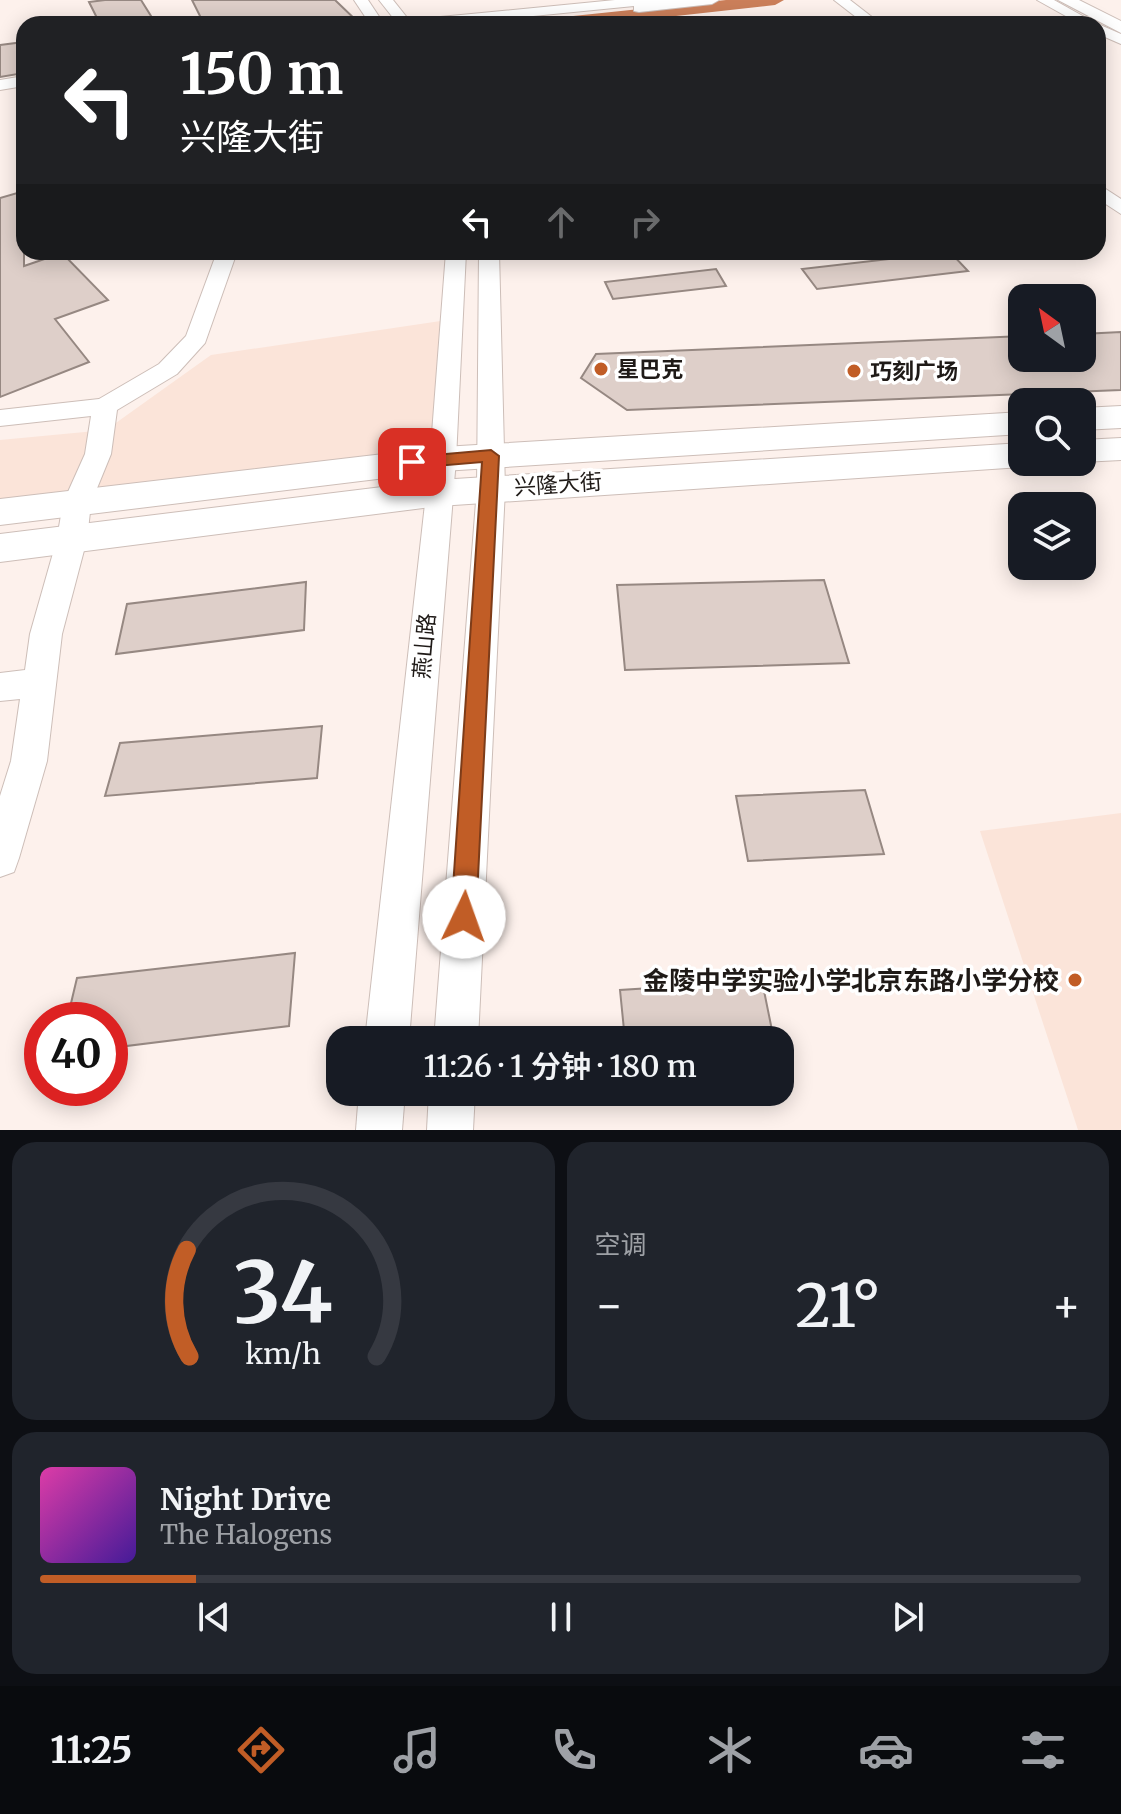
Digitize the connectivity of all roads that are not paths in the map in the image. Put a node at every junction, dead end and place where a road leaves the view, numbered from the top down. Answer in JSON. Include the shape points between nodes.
{"nodes":[{"id":1,"x":386,"y":0,"type":"edge"},
{"id":2,"x":656,"y":0,"type":"edge"},
{"id":3,"x":712,"y":0,"type":"edge"},
{"id":4,"x":1044,"y":0,"type":"edge"},
{"id":5,"x":1066,"y":0,"type":"edge"},
{"id":6,"x":1100,"y":0,"type":"edge"},
{"id":7,"x":846,"y":3,"type":"edge"},
{"id":8,"x":1121,"y":10,"type":"edge"},
{"id":9,"x":401,"y":16,"type":"edge"},
{"id":10,"x":491,"y":16,"type":"edge"},
{"id":11,"x":558,"y":16,"type":"edge"},
{"id":12,"x":863,"y":16,"type":"edge"},
{"id":13,"x":1075,"y":16,"type":"edge"},
{"id":14,"x":1097,"y":16,"type":"edge"},
{"id":15,"x":224,"y":260,"type":"edge"},
{"id":16,"x":455,"y":260,"type":"edge"},
{"id":17,"x":489,"y":260,"type":"edge"},
{"id":18,"x":105,"y":406,"type":"junction"},
{"id":19,"x":1121,"y":417,"type":"edge"},
{"id":20,"x":0,"y":418,"type":"edge"},
{"id":21,"x":1096,"y":418,"type":"edge"},
{"id":22,"x":1008,"y":424,"type":"edge"},
{"id":23,"x":1121,"y":449,"type":"edge"},
{"id":24,"x":1096,"y":450,"type":"edge"},
{"id":25,"x":1008,"y":455,"type":"edge"},
{"id":26,"x":491,"y":472,"type":"junction"},
{"id":27,"x":441,"y":476,"type":"junction"},
{"id":28,"x":77,"y":503,"type":"junction"},
{"id":29,"x":0,"y":512,"type":"edge"},
{"id":30,"x":72,"y":539,"type":"junction"},
{"id":31,"x":0,"y":548,"type":"edge"},
{"id":32,"x":39,"y":683,"type":"junction"},
{"id":33,"x":0,"y":687,"type":"edge"},
{"id":34,"x":0,"y":858,"type":"edge"},
{"id":35,"x":388,"y":1026,"type":"edge"},
{"id":36,"x":457,"y":1026,"type":"edge"},
{"id":37,"x":381,"y":1106,"type":"edge"},
{"id":38,"x":451,"y":1106,"type":"edge"},
{"id":39,"x":379,"y":1130,"type":"edge"},
{"id":40,"x":450,"y":1130,"type":"edge"}],
"edges":[{"from":1,"to":9,"type":"street"},
{"from":2,"to":10,"type":"street"},
{"from":3,"to":11,"type":"street"},
{"from":4,"to":13,"type":"street"},
{"from":5,"to":14,"type":"main road"},
{"from":6,"to":8,"type":"main road"},
{"from":7,"to":12,"type":"street"},
{"from":15,"to":18,"type":"street","via":[[197,338],[168,369]]},
{"from":16,"to":27,"type":"street","name":"燕山路"},
{"from":17,"to":26,"type":"street"},
{"from":18,"to":20,"type":"street"},
{"from":18,"to":28,"type":"street","via":[[98,454]]},
{"from":19,"to":21,"type":"main road"},
{"from":22,"to":26,"type":"main road","name":"兴隆大街"},
{"from":23,"to":24,"type":"main road"},
{"from":25,"to":26,"type":"main road","name":"兴隆大街"},
{"from":26,"to":27,"type":"main road","name":"兴隆大街"},
{"from":26,"to":36,"type":"street"},
{"from":27,"to":28,"type":"main road","name":"兴隆大街"},
{"from":27,"to":30,"type":"main road","name":"兴隆大街"},
{"from":27,"to":35,"type":"street","name":"燕山路"},
{"from":28,"to":29,"type":"main road","name":"兴隆大街"},
{"from":28,"to":30,"type":"street"},
{"from":30,"to":31,"type":"main road","name":"兴隆大街"},
{"from":30,"to":32,"type":"street","via":[[46,634]]},
{"from":32,"to":33,"type":"street"},
{"from":32,"to":34,"type":"street","via":[[29,761]]},
{"from":37,"to":39,"type":"street"},
{"from":38,"to":40,"type":"street"}]}
